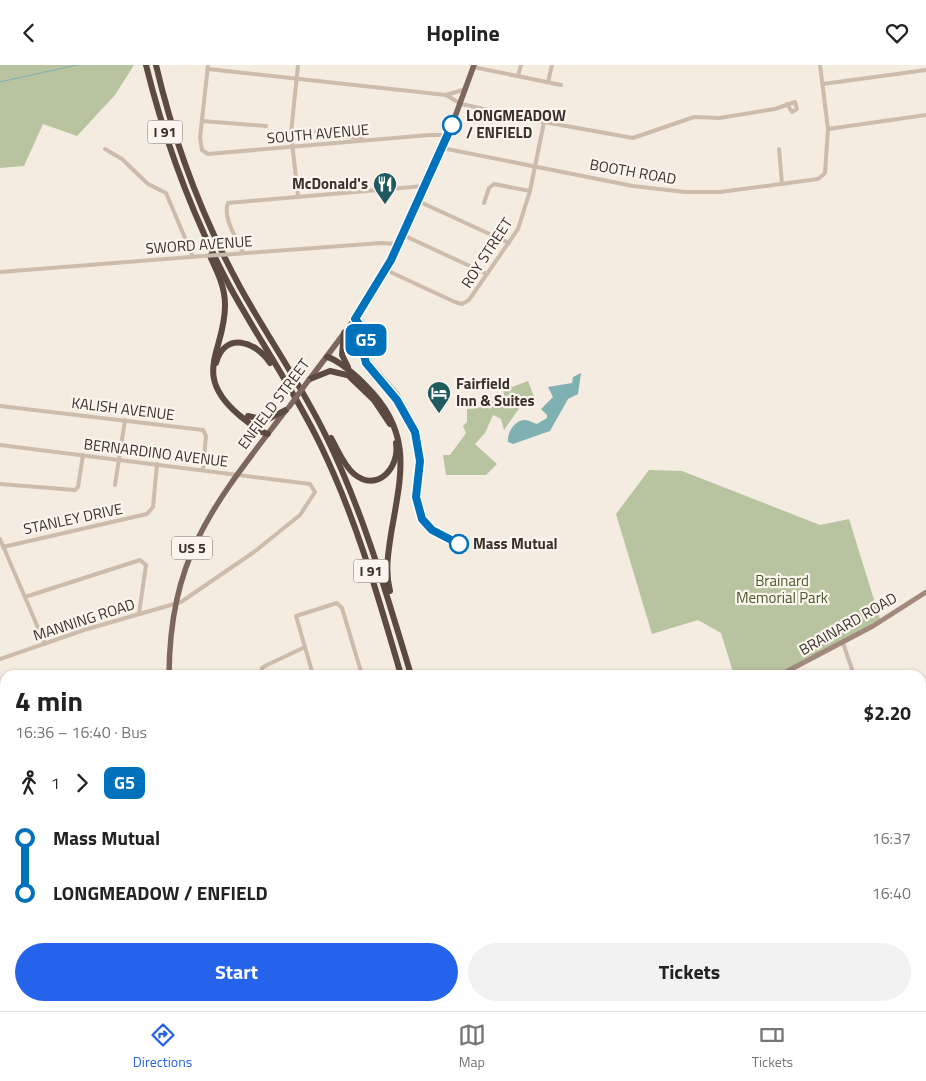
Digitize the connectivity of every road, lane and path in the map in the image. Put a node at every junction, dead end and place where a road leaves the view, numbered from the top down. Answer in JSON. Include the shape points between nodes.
{"nodes":[{"id":1,"x":146,"y":65,"type":"edge"},
{"id":2,"x":156,"y":65,"type":"edge"},
{"id":3,"x":298,"y":65,"type":"edge"},
{"id":4,"x":521,"y":65,"type":"edge"},
{"id":5,"x":552,"y":65,"type":"edge"},
{"id":6,"x":820,"y":65,"type":"edge"},
{"id":7,"x":474,"y":66,"type":"edge"},
{"id":8,"x":208,"y":67,"type":"edge"},
{"id":9,"x":926,"y":69,"type":"edge"},
{"id":10,"x":518,"y":76,"type":"junction"},
{"id":11,"x":297,"y":79,"type":"junction"},
{"id":12,"x":548,"y":82,"type":"junction"},
{"id":13,"x":823,"y":84,"type":"junction"},
{"id":14,"x":561,"y":85,"type":"dead end"},
{"id":15,"x":466,"y":89,"type":"junction"},
{"id":16,"x":446,"y":95,"type":"junction"},
{"id":17,"x":461,"y":104,"type":"junction"},
{"id":18,"x":787,"y":104,"type":"dead end"},
{"id":19,"x":926,"y":115,"type":"edge"},
{"id":20,"x":202,"y":121,"type":"junction"},
{"id":21,"x":544,"y":122,"type":"junction"},
{"id":22,"x":266,"y":126,"type":"dead end"},
{"id":23,"x":828,"y":129,"type":"junction"},
{"id":24,"x":316,"y":132,"type":"dead end"},
{"id":25,"x":447,"y":135,"type":"junction"},
{"id":26,"x":371,"y":140,"type":"junction"},
{"id":27,"x":293,"y":147,"type":"junction"},
{"id":28,"x":442,"y":147,"type":"junction"},
{"id":29,"x":105,"y":149,"type":"dead end"},
{"id":30,"x":779,"y":149,"type":"dead end"},
{"id":31,"x":535,"y":166,"type":"junction"},
{"id":32,"x":782,"y":184,"type":"junction"},
{"id":33,"x":424,"y":186,"type":"junction"},
{"id":34,"x":530,"y":191,"type":"junction"},
{"id":35,"x":298,"y":196,"type":"junction"},
{"id":36,"x":418,"y":201,"type":"junction"},
{"id":37,"x":484,"y":203,"type":"dead end"},
{"id":38,"x":403,"y":235,"type":"junction"},
{"id":39,"x":206,"y":239,"type":"junction"},
{"id":40,"x":508,"y":243,"type":"junction"},
{"id":41,"x":399,"y":244,"type":"junction"},
{"id":42,"x":243,"y":253,"type":"junction"},
{"id":43,"x":193,"y":257,"type":"junction"},
{"id":44,"x":386,"y":270,"type":"junction"},
{"id":45,"x":0,"y":272,"type":"edge"},
{"id":46,"x":487,"y":274,"type":"junction"},
{"id":47,"x":355,"y":319,"type":"junction"},
{"id":48,"x":344,"y":333,"type":"junction"},
{"id":49,"x":326,"y":357,"type":"junction"},
{"id":50,"x":350,"y":374,"type":"junction"},
{"id":51,"x":284,"y":378,"type":"junction"},
{"id":52,"x":309,"y":380,"type":"junction"},
{"id":53,"x":0,"y":406,"type":"edge"},
{"id":54,"x":287,"y":408,"type":"junction"},
{"id":55,"x":248,"y":416,"type":"junction"},
{"id":56,"x":125,"y":420,"type":"junction"},
{"id":57,"x":320,"y":424,"type":"junction"},
{"id":58,"x":268,"y":434,"type":"junction"},
{"id":59,"x":0,"y":445,"type":"edge"},
{"id":60,"x":82,"y":455,"type":"junction"},
{"id":61,"x":119,"y":459,"type":"junction"},
{"id":62,"x":156,"y":464,"type":"junction"},
{"id":63,"x":203,"y":469,"type":"junction"},
{"id":64,"x":237,"y":475,"type":"junction"},
{"id":65,"x":0,"y":484,"type":"edge"},
{"id":66,"x":310,"y":484,"type":"joint"},
{"id":67,"x":115,"y":485,"type":"dead end"},
{"id":68,"x":0,"y":539,"type":"edge"},
{"id":69,"x":464,"y":546,"type":"dead end"},
{"id":70,"x":3,"y":547,"type":"junction"},
{"id":71,"x":926,"y":592,"type":"edge"},
{"id":72,"x":25,"y":597,"type":"junction"},
{"id":73,"x":175,"y":604,"type":"junction"},
{"id":74,"x":391,"y":609,"type":"junction"},
{"id":75,"x":139,"y":614,"type":"junction"},
{"id":76,"x":843,"y":643,"type":"junction"},
{"id":77,"x":45,"y":644,"type":"junction"},
{"id":78,"x":305,"y":647,"type":"junction"},
{"id":79,"x":0,"y":659,"type":"edge"},
{"id":80,"x":169,"y":670,"type":"edge"},
{"id":81,"x":262,"y":670,"type":"edge"},
{"id":82,"x":312,"y":670,"type":"edge"},
{"id":83,"x":361,"y":670,"type":"edge"},
{"id":84,"x":400,"y":670,"type":"edge"},
{"id":85,"x":409,"y":670,"type":"edge"},
{"id":86,"x":790,"y":670,"type":"edge"},
{"id":87,"x":853,"y":670,"type":"edge"}],
"edges":[{"from":1,"to":39,"type":"highway","number":"I 91","via":[[169,146]]},
{"from":2,"to":57,"type":"highway","number":"I 91","via":[[179,147],[213,232],[246,297]]},
{"from":3,"to":11,"type":"street"},
{"from":4,"to":10,"type":"street"},
{"from":5,"to":12,"type":"street"},
{"from":6,"to":13,"type":"street"},
{"from":7,"to":10,"type":"street"},
{"from":7,"to":15,"type":"main road","number":"US 5"},
{"from":8,"to":11,"type":"street"},
{"from":8,"to":20,"type":"street"},
{"from":9,"to":13,"type":"street"},
{"from":10,"to":12,"type":"street"},
{"from":11,"to":16,"type":"street"},
{"from":11,"to":27,"type":"street","via":[[291,133]]},
{"from":12,"to":14,"type":"street"},
{"from":13,"to":23,"type":"street"},
{"from":15,"to":16,"type":"street"},
{"from":15,"to":17,"type":"main road","number":"US 5"},
{"from":16,"to":17,"type":"street"},
{"from":17,"to":21,"type":"street"},
{"from":17,"to":25,"type":"main road","number":"US 5"},
{"from":18,"to":21,"type":"street","via":[[719,118],[694,117],[633,138]]},
{"from":19,"to":23,"type":"street"},
{"from":20,"to":22,"type":"street"},
{"from":20,"to":27,"type":"street","name":"SOUTH AVENUE","via":[[200,140],[202,150],[208,154]]},
{"from":21,"to":31,"type":"street","name":"ROY STREET"},
{"from":23,"to":32,"type":"street","name":"BOOTH ROAD","via":[[822,178]]},
{"from":24,"to":26,"type":"street"},
{"from":25,"to":26,"type":"street","name":"SOUTH AVENUE"},
{"from":25,"to":28,"type":"main road","number":"US 5"},
{"from":26,"to":27,"type":"street","name":"SOUTH AVENUE"},
{"from":27,"to":35,"type":"street"},
{"from":28,"to":31,"type":"street","name":"BOOTH ROAD"},
{"from":28,"to":33,"type":"main road","name":"ENFIELD STREET","number":"US 5"},
{"from":29,"to":43,"type":"street","via":[[166,193]]},
{"from":30,"to":32,"type":"street"},
{"from":31,"to":32,"type":"street","name":"BOOTH ROAD","via":[[633,186],[685,192],[720,192]]},
{"from":31,"to":34,"type":"street","name":"ROY STREET"},
{"from":33,"to":35,"type":"street"},
{"from":33,"to":36,"type":"main road","name":"ENFIELD STREET","number":"US 5"},
{"from":34,"to":37,"type":"street","via":[[494,184],[489,188]]},
{"from":34,"to":40,"type":"street","name":"ROY STREET","via":[[522,220]]},
{"from":35,"to":42,"type":"street","via":[[228,203],[229,221]]},
{"from":36,"to":38,"type":"main road","name":"ENFIELD STREET","number":"US 5"},
{"from":36,"to":40,"type":"street"},
{"from":38,"to":41,"type":"main road","name":"ENFIELD STREET","number":"US 5"},
{"from":38,"to":46,"type":"street"},
{"from":39,"to":51,"type":"highway","number":"I 91","via":[[237,300]]},
{"from":39,"to":58,"type":"highway","via":[[225,303],[212,365],[214,380],[233,409]]},
{"from":40,"to":46,"type":"street","name":"ROY STREET"},
{"from":41,"to":42,"type":"street","name":"SWORD AVENUE"},
{"from":41,"to":44,"type":"main road","name":"ENFIELD STREET","number":"US 5"},
{"from":42,"to":43,"type":"street","name":"SWORD AVENUE","bridge":true},
{"from":43,"to":45,"type":"street","name":"SWORD AVENUE"},
{"from":44,"to":46,"type":"street","name":"ROY STREET","via":[[462,304],[469,301]]},
{"from":44,"to":47,"type":"main road","name":"ENFIELD STREET","number":"US 5"},
{"from":47,"to":48,"type":"main road","name":"ENFIELD STREET","number":"US 5"},
{"from":47,"to":69,"type":"street","via":[[366,332],[363,351],[366,363],[397,400],[414,429],[420,461],[416,497],[422,519],[432,530]]},
{"from":48,"to":49,"type":"main road","name":"ENFIELD STREET","number":"US 5"},
{"from":48,"to":50,"type":"highway","via":[[342,358]]},
{"from":49,"to":50,"type":"highway"},
{"from":49,"to":52,"type":"main road","name":"ENFIELD STREET","number":"US 5"},
{"from":50,"to":52,"type":"highway","via":[[330,371]]},
{"from":50,"to":57,"type":"highway","via":[[389,422],[397,451],[394,467],[377,479],[358,477],[348,468],[329,433]]},
{"from":50,"to":74,"type":"highway","via":[[371,390],[387,411],[401,449],[401,475],[387,564]]},
{"from":51,"to":55,"type":"highway","via":[[252,344],[237,343],[223,351],[216,367],[219,382],[232,402]]},
{"from":51,"to":84,"type":"highway","number":"I 91","via":[[318,439],[348,508],[369,565]]},
{"from":52,"to":54,"type":"main road","name":"ENFIELD STREET","number":"US 5","bridge":true},
{"from":53,"to":56,"type":"street","name":"KALISH AVENUE"},
{"from":54,"to":55,"type":"highway","via":[[266,419]]},
{"from":54,"to":58,"type":"main road","name":"ENFIELD STREET","number":"US 5"},
{"from":55,"to":58,"type":"highway"},
{"from":56,"to":61,"type":"street"},
{"from":56,"to":63,"type":"street","name":"KALISH AVENUE","via":[[202,430],[206,435]]},
{"from":57,"to":74,"type":"highway","number":"I 91","via":[[360,512]]},
{"from":58,"to":64,"type":"main road","name":"ENFIELD STREET","number":"US 5"},
{"from":59,"to":60,"type":"street","name":"BERNARDINO AVENUE"},
{"from":60,"to":61,"type":"street","name":"BERNARDINO AVENUE"},
{"from":60,"to":65,"type":"street","via":[[75,490]]},
{"from":61,"to":62,"type":"street","name":"BERNARDINO AVENUE"},
{"from":61,"to":67,"type":"street"},
{"from":62,"to":63,"type":"street","name":"BERNARDINO AVENUE"},
{"from":62,"to":70,"type":"street","name":"STANLEY DRIVE","via":[[152,507],[147,514]]},
{"from":63,"to":64,"type":"street","name":"BERNARDINO AVENUE"},
{"from":64,"to":66,"type":"street","name":"BERNARDINO AVENUE"},
{"from":64,"to":73,"type":"main road","name":"ENFIELD STREET","number":"US 5","via":[[196,539]]},
{"from":66,"to":73,"type":"street","name":"MANNING ROAD","via":[[315,493],[300,515],[254,551]]},
{"from":68,"to":70,"type":"street"},
{"from":70,"to":72,"type":"street"},
{"from":71,"to":76,"type":"main road","name":"BRAINARD ROAD"},
{"from":72,"to":75,"type":"street","via":[[140,560],[146,565]]},
{"from":72,"to":77,"type":"street"},
{"from":73,"to":75,"type":"street","name":"MANNING ROAD"},
{"from":73,"to":80,"type":"main road","name":"ENFIELD STREET","number":"US 5"},
{"from":74,"to":85,"type":"highway","number":"I 91"},
{"from":75,"to":77,"type":"street","name":"MANNING ROAD"},
{"from":76,"to":86,"type":"main road","name":"BRAINARD ROAD"},
{"from":76,"to":87,"type":"street"},
{"from":77,"to":79,"type":"street","name":"MANNING ROAD"},
{"from":78,"to":81,"type":"street"},
{"from":78,"to":82,"type":"street"},
{"from":78,"to":83,"type":"street","via":[[296,617],[341,604]]}]}
